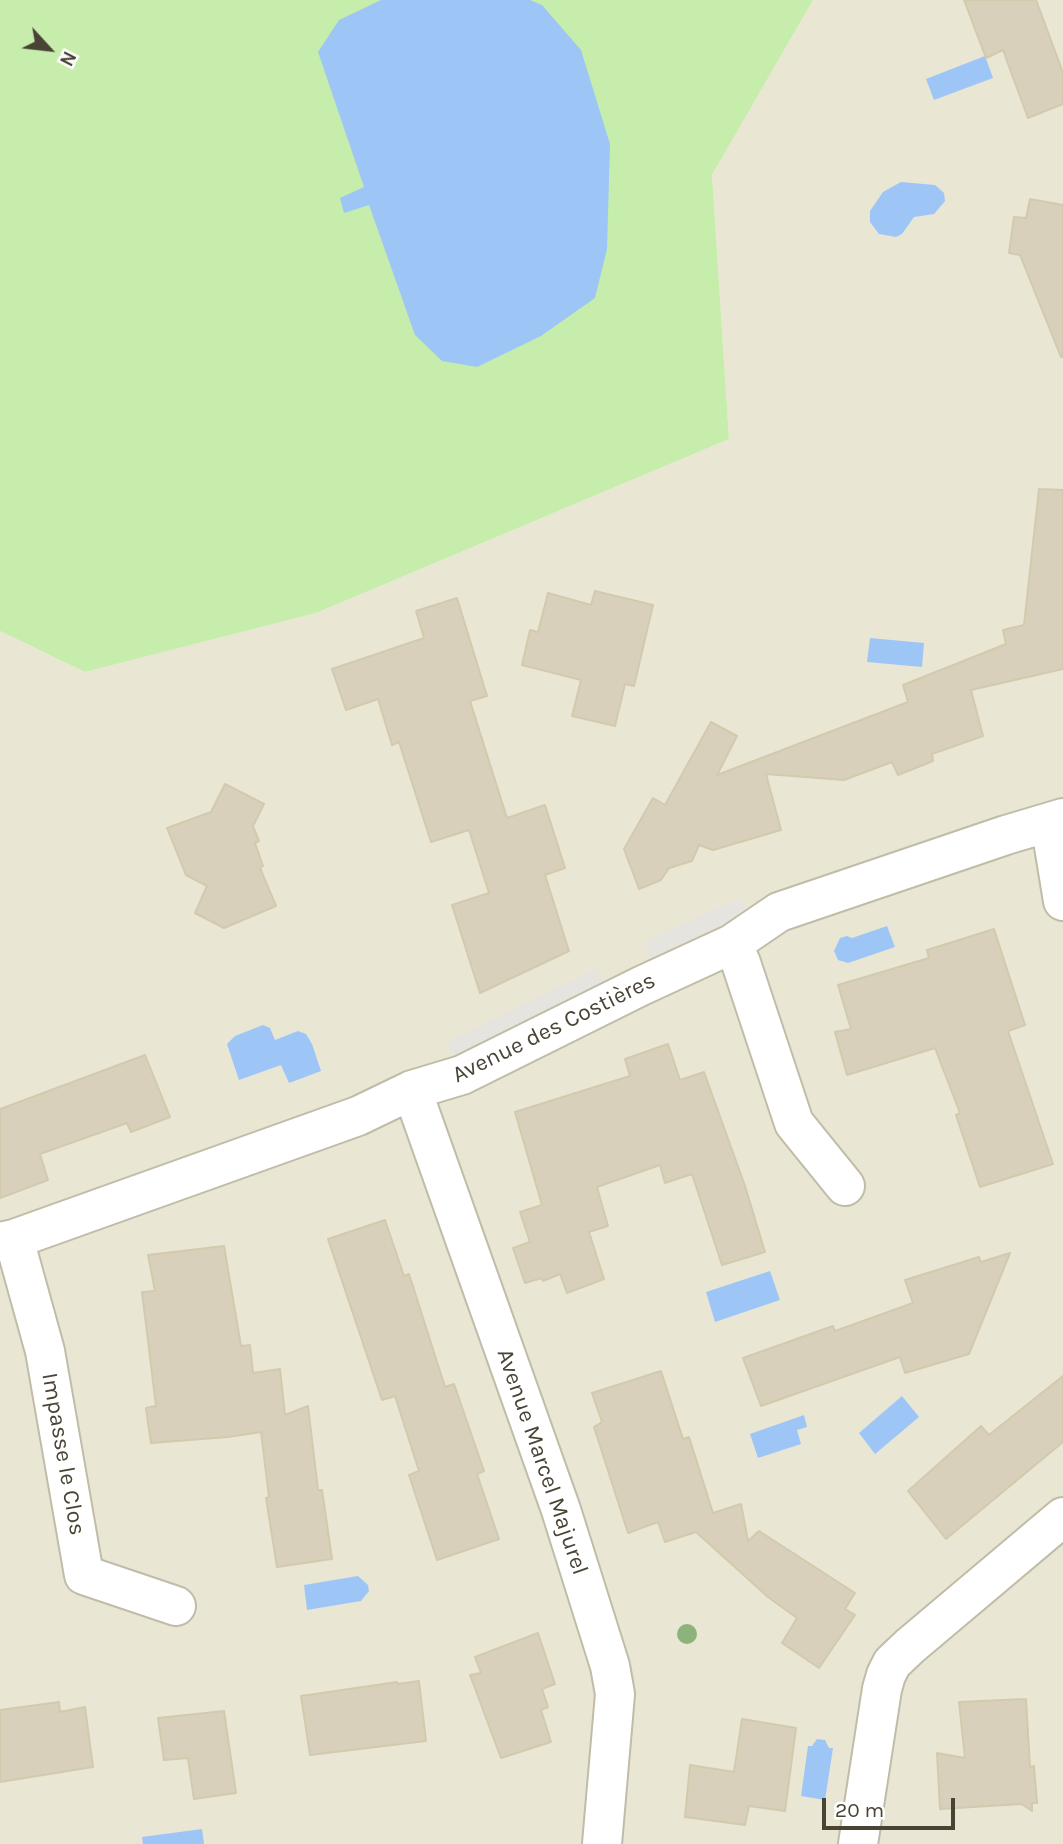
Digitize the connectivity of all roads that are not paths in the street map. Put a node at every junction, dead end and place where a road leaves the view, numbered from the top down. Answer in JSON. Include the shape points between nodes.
{"nodes":[{"id":1,"x":1057,"y":820,"type":"edge"},
{"id":2,"x":1063,"y":901,"type":"edge"},
{"id":3,"x":732,"y":944,"type":"junction"},
{"id":4,"x":412,"y":1090,"type":"junction"},
{"id":5,"x":845,"y":1186,"type":"dead end"},
{"id":6,"x":7,"y":1240,"type":"edge"},
{"id":7,"x":1063,"y":1517,"type":"edge"},
{"id":8,"x":176,"y":1606,"type":"dead end"},
{"id":9,"x":602,"y":1844,"type":"edge"},
{"id":10,"x":858,"y":1844,"type":"edge"}],
"edges":[{"from":1,"to":2,"type":"street"},
{"from":1,"to":3,"type":"street","name":"Avenue des Costières","via":[[779,912]]},
{"from":3,"to":4,"type":"street","name":"Avenue des Costières","via":[[462,1075]]},
{"from":3,"to":5,"type":"street","via":[[794,1124]]},
{"from":4,"to":6,"type":"street","name":"Avenue des Costières","via":[[358,1116]]},
{"from":4,"to":9,"type":"street","name":"Avenue Marcel Majurel","via":[[556,1497],[610,1666],[615,1694]]},
{"from":6,"to":8,"type":"street","name":"Impasse le Clos","via":[[45,1350],[84,1575]]},
{"from":7,"to":10,"type":"street","via":[[892,1663],[882,1689]]}]}
